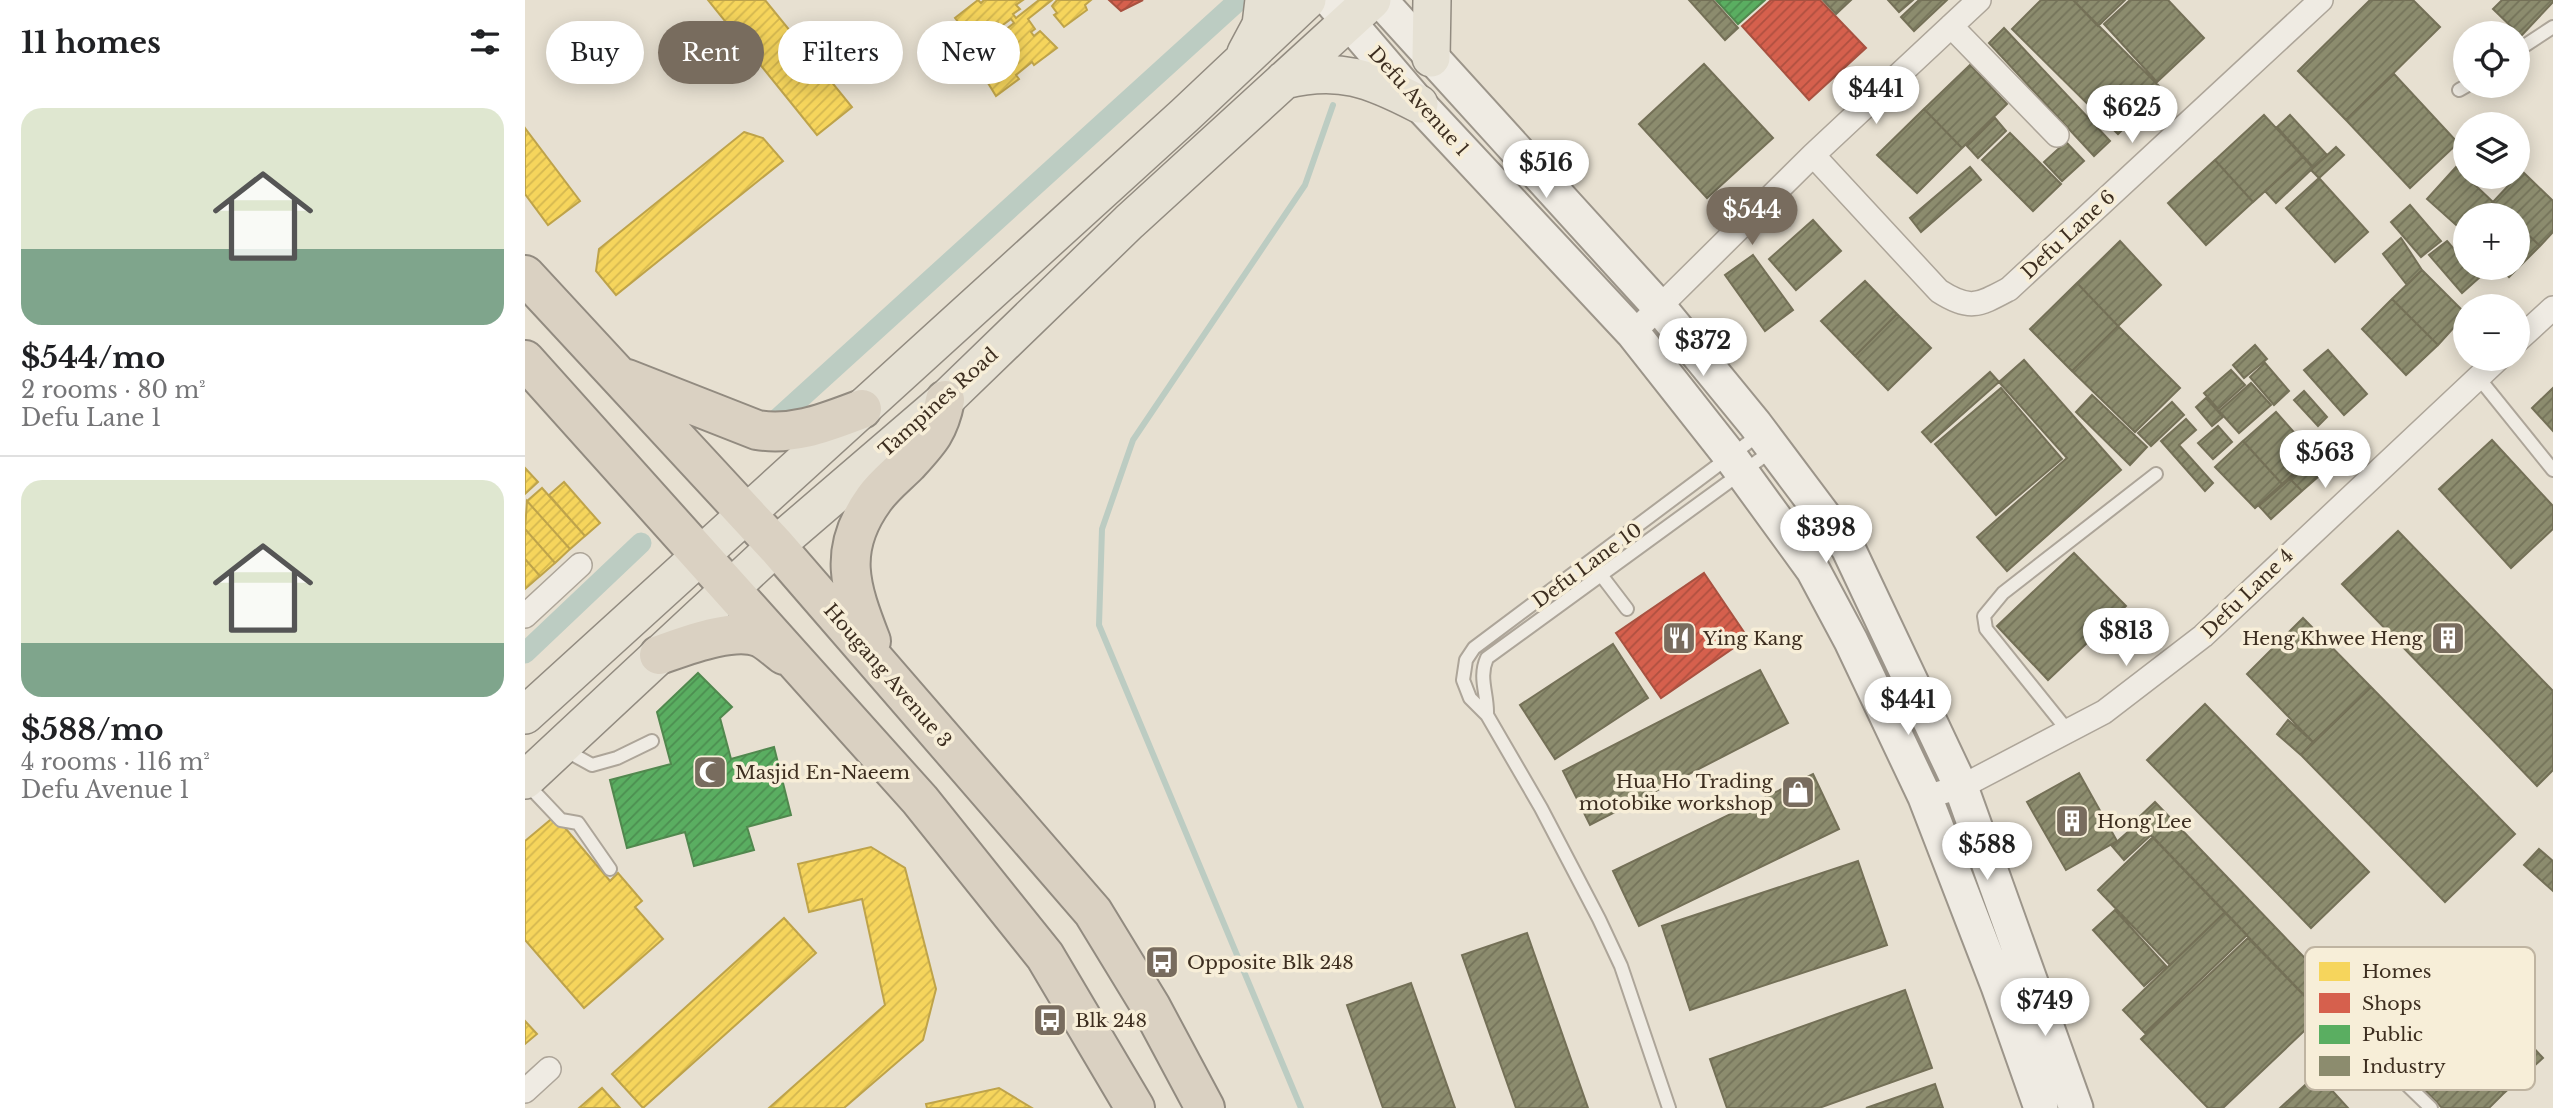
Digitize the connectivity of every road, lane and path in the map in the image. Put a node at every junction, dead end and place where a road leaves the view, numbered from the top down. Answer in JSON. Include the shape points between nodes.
{"nodes":[{"id":1,"x":1264,"y":0,"type":"edge"},
{"id":2,"x":1307,"y":0,"type":"edge"},
{"id":3,"x":1380,"y":0,"type":"edge"},
{"id":4,"x":1432,"y":0,"type":"edge"},
{"id":5,"x":1979,"y":0,"type":"edge"},
{"id":6,"x":2321,"y":0,"type":"edge"},
{"id":7,"x":1350,"y":7,"type":"edge"},
{"id":8,"x":1951,"y":26,"type":"junction"},
{"id":9,"x":2553,"y":27,"type":"edge"},
{"id":10,"x":2530,"y":42,"type":"edge"},
{"id":11,"x":1431,"y":58,"type":"junction"},
{"id":12,"x":1241,"y":63,"type":"junction"},
{"id":13,"x":1284,"y":80,"type":"junction"},
{"id":14,"x":1419,"y":104,"type":"junction"},
{"id":15,"x":2057,"y":135,"type":"dead end"},
{"id":16,"x":1813,"y":155,"type":"junction"},
{"id":17,"x":525,"y":275,"type":"edge"},
{"id":18,"x":1660,"y":308,"type":"junction"},
{"id":19,"x":2553,"y":309,"type":"edge"},
{"id":20,"x":2530,"y":329,"type":"edge"},
{"id":21,"x":1633,"y":333,"type":"junction"},
{"id":22,"x":525,"y":360,"type":"edge"},
{"id":23,"x":2485,"y":371,"type":"edge"},
{"id":24,"x":618,"y":375,"type":"junction"},
{"id":25,"x":2478,"y":377,"type":"junction"},
{"id":26,"x":945,"y":400,"type":"junction"},
{"id":27,"x":862,"y":409,"type":"junction"},
{"id":28,"x":1768,"y":441,"type":"junction"},
{"id":29,"x":1736,"y":464,"type":"junction"},
{"id":30,"x":2553,"y":470,"type":"edge"},
{"id":31,"x":2156,"y":474,"type":"dead end"},
{"id":32,"x":746,"y":513,"type":"junction"},
{"id":33,"x":776,"y":546,"type":"junction"},
{"id":34,"x":701,"y":556,"type":"junction"},
{"id":35,"x":1591,"y":562,"type":"junction"},
{"id":36,"x":580,"y":565,"type":"dead end"},
{"id":37,"x":1602,"y":576,"type":"junction"},
{"id":38,"x":731,"y":589,"type":"junction"},
{"id":39,"x":1627,"y":609,"type":"dead end"},
{"id":40,"x":525,"y":617,"type":"edge"},
{"id":41,"x":659,"y":655,"type":"junction"},
{"id":42,"x":880,"y":666,"type":"junction"},
{"id":43,"x":802,"y":668,"type":"junction"},
{"id":44,"x":530,"y":700,"type":"edge"},
{"id":45,"x":1487,"y":715,"type":"junction"},
{"id":46,"x":2068,"y":731,"type":"junction"},
{"id":47,"x":652,"y":741,"type":"dead end"},
{"id":48,"x":560,"y":747,"type":"junction"},
{"id":49,"x":525,"y":780,"type":"edge"},
{"id":50,"x":1961,"y":787,"type":"junction"},
{"id":51,"x":1925,"y":797,"type":"junction"},
{"id":52,"x":610,"y":869,"type":"dead end"},
{"id":53,"x":549,"y":1069,"type":"dead end"},
{"id":54,"x":2412,"y":1090,"type":"edge"},
{"id":55,"x":525,"y":1091,"type":"edge"},
{"id":56,"x":1135,"y":1108,"type":"edge"},
{"id":57,"x":1206,"y":1108,"type":"edge"},
{"id":58,"x":1669,"y":1108,"type":"edge"},
{"id":59,"x":2041,"y":1108,"type":"edge"},
{"id":60,"x":2076,"y":1108,"type":"edge"},
{"id":61,"x":2431,"y":1108,"type":"edge"}],
"edges":[{"from":1,"to":12,"type":"main road","via":[[1261,26]]},
{"from":2,"to":12,"type":"main road"},
{"from":3,"to":11,"type":"main road","name":"Defu Avenue 1"},
{"from":4,"to":11,"type":"main road"},
{"from":5,"to":8,"type":"street"},
{"from":6,"to":16,"type":"street","name":"Defu Lane 6","via":[[2010,289],[1981,304],[1959,304],[1939,291]]},
{"from":7,"to":13,"type":"main road","name":"Tampines Road"},
{"from":7,"to":14,"type":"main road","name":"Defu Avenue 1"},
{"from":8,"to":15,"type":"street"},
{"from":8,"to":16,"type":"street"},
{"from":9,"to":10,"type":"lane"},
{"from":11,"to":18,"type":"main road","name":"Defu Avenue 1"},
{"from":12,"to":27,"type":"main road"},
{"from":13,"to":14,"type":"main road","via":[[1312,72],[1357,76]]},
{"from":13,"to":26,"type":"main road","name":"Tampines Road"},
{"from":14,"to":21,"type":"main road","name":"Defu Avenue 1"},
{"from":16,"to":18,"type":"street"},
{"from":17,"to":24,"type":"highway","name":"Hougang Avenue 3"},
{"from":18,"to":21,"type":"street"},
{"from":18,"to":28,"type":"main road","name":"Defu Avenue 1"},
{"from":19,"to":20,"type":"street"},
{"from":21,"to":29,"type":"main road","name":"Defu Avenue 1"},
{"from":22,"to":34,"type":"highway"},
{"from":23,"to":25,"type":"street","name":"Defu Lane 4"},
{"from":24,"to":27,"type":"highway","via":[[757,430],[804,429]]},
{"from":24,"to":32,"type":"highway","name":"Hougang Avenue 3"},
{"from":25,"to":30,"type":"lane"},
{"from":25,"to":46,"type":"street","name":"Defu Lane 4","via":[[2203,636],[2104,712]]},
{"from":26,"to":33,"type":"main road","name":"Tampines Road"},
{"from":26,"to":42,"type":"highway","via":[[940,425],[875,497],[849,554],[852,591]]},
{"from":27,"to":32,"type":"main road"},
{"from":28,"to":29,"type":"lane","name":"Defu Lane 10"},
{"from":28,"to":29,"type":"lane","name":"Defu Lane 10"},
{"from":28,"to":50,"type":"main road","name":"Defu Avenue 1","via":[[1848,548]]},
{"from":29,"to":35,"type":"lane","name":"Defu Lane 10"},
{"from":29,"to":37,"type":"lane","name":"Defu Lane 10"},
{"from":29,"to":51,"type":"main road","name":"Defu Avenue 1","via":[[1812,570]]},
{"from":31,"to":46,"type":"lane","via":[[2003,593],[1984,616],[1986,629]]},
{"from":32,"to":33,"type":"highway","name":"Hougang Avenue 3"},
{"from":32,"to":34,"type":"main road"},
{"from":33,"to":38,"type":"main road","name":"Tampines Road"},
{"from":33,"to":42,"type":"highway","name":"Hougang Avenue 3"},
{"from":34,"to":38,"type":"highway"},
{"from":34,"to":44,"type":"main road"},
{"from":35,"to":37,"type":"lane"},
{"from":35,"to":45,"type":"lane","name":"Defu Lane 10","via":[[1474,648],[1463,680],[1470,698]]},
{"from":36,"to":40,"type":"street"},
{"from":37,"to":39,"type":"lane"},
{"from":37,"to":45,"type":"lane","name":"Defu Lane 10","via":[[1487,658],[1482,670]]},
{"from":38,"to":41,"type":"main road","name":"Tampines Road"},
{"from":38,"to":43,"type":"highway"},
{"from":41,"to":43,"type":"highway","via":[[744,635],[761,638]]},
{"from":41,"to":48,"type":"main road","name":"Tampines Road"},
{"from":42,"to":57,"type":"highway","name":"Hougang Avenue 3","via":[[1093,912]]},
{"from":43,"to":56,"type":"highway","via":[[920,800],[1045,956]]},
{"from":45,"to":58,"type":"lane","name":"Defu Lane 10","via":[[1571,863],[1621,966]]},
{"from":46,"to":50,"type":"street","name":"Defu Lane 4"},
{"from":47,"to":48,"type":"lane","via":[[592,765]]},
{"from":48,"to":49,"type":"main road","name":"Tampines Road"},
{"from":49,"to":52,"type":"lane","via":[[561,820],[579,823]]},
{"from":50,"to":51,"type":"street","name":"Defu Lane 4"},
{"from":50,"to":60,"type":"main road","name":"Defu Avenue 1"},
{"from":51,"to":59,"type":"main road","name":"Defu Avenue 1"},
{"from":53,"to":55,"type":"street"},
{"from":54,"to":61,"type":"lane"}]}
